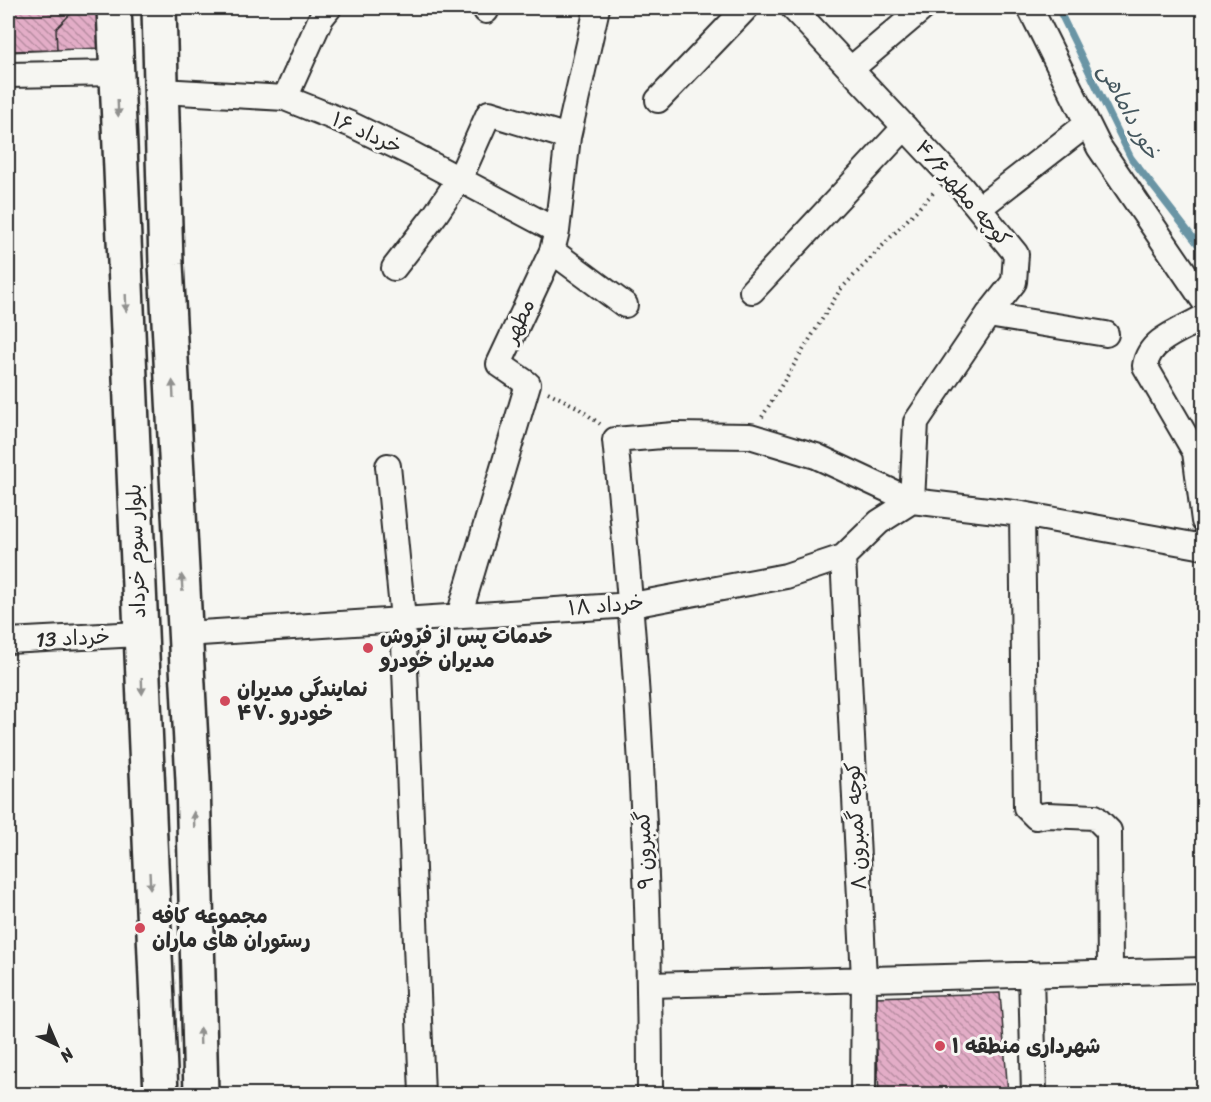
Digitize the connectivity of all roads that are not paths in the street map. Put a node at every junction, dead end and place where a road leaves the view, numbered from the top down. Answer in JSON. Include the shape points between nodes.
{"nodes":[{"id":1,"x":114,"y":8,"type":"edge"},
{"id":2,"x":159,"y":8,"type":"edge"},
{"id":3,"x":329,"y":8,"type":"edge"},
{"id":4,"x":597,"y":8,"type":"edge"},
{"id":5,"x":746,"y":8,"type":"edge"},
{"id":6,"x":793,"y":8,"type":"edge"},
{"id":7,"x":923,"y":8,"type":"edge"},
{"id":8,"x":1030,"y":8,"type":"edge"},
{"id":9,"x":851,"y":69,"type":"junction"},
{"id":10,"x":117,"y":73,"type":"junction"},
{"id":11,"x":8,"y":75,"type":"edge"},
{"id":12,"x":161,"y":92,"type":"junction"},
{"id":13,"x":285,"y":98,"type":"junction"},
{"id":14,"x":658,"y":100,"type":"dead end"},
{"id":15,"x":1087,"y":124,"type":"junction"},
{"id":16,"x":905,"y":127,"type":"junction"},
{"id":17,"x":568,"y":137,"type":"junction"},
{"id":18,"x":460,"y":178,"type":"junction"},
{"id":19,"x":979,"y":208,"type":"junction"},
{"id":20,"x":555,"y":241,"type":"junction"},
{"id":21,"x":394,"y":268,"type":"dead end"},
{"id":22,"x":752,"y":291,"type":"dead end"},
{"id":23,"x":1203,"y":301,"type":"edge"},
{"id":24,"x":625,"y":305,"type":"dead end"},
{"id":25,"x":988,"y":315,"type":"junction"},
{"id":26,"x":1203,"y":317,"type":"edge"},
{"id":27,"x":1106,"y":334,"type":"dead end"},
{"id":28,"x":1199,"y":448,"type":"edge"},
{"id":29,"x":388,"y":466,"type":"dead end"},
{"id":30,"x":912,"y":501,"type":"junction"},
{"id":31,"x":1022,"y":514,"type":"junction"},
{"id":32,"x":1203,"y":520,"type":"edge"},
{"id":33,"x":1203,"y":547,"type":"edge"},
{"id":34,"x":843,"y":557,"type":"junction"},
{"id":35,"x":632,"y":605,"type":"junction"},
{"id":36,"x":459,"y":616,"type":"junction"},
{"id":37,"x":403,"y":620,"type":"junction"},
{"id":38,"x":139,"y":634,"type":"junction"},
{"id":39,"x":185,"y":634,"type":"junction"},
{"id":40,"x":8,"y":641,"type":"edge"},
{"id":41,"x":1203,"y":970,"type":"edge"},
{"id":42,"x":1110,"y":971,"type":"junction"},
{"id":43,"x":1031,"y":974,"type":"junction"},
{"id":44,"x":864,"y":978,"type":"junction"},
{"id":45,"x":650,"y":986,"type":"junction"},
{"id":46,"x":161,"y":1095,"type":"edge"},
{"id":47,"x":201,"y":1095,"type":"edge"},
{"id":48,"x":422,"y":1095,"type":"edge"},
{"id":49,"x":650,"y":1095,"type":"edge"},
{"id":50,"x":863,"y":1095,"type":"edge"},
{"id":51,"x":1034,"y":1095,"type":"edge"}],
"edges":[{"from":1,"to":10,"type":"main road","name":"بلوار سوم خرداد"},
{"from":2,"to":12,"type":"main road","name":"بلوار سوم خرداد"},
{"from":3,"to":13,"type":"street"},
{"from":4,"to":17,"type":"street","name":"مطهر"},
{"from":5,"to":14,"type":"street"},
{"from":6,"to":9,"type":"street","name":"کوچه مطهر۴/۶"},
{"from":7,"to":9,"type":"street"},
{"from":8,"to":15,"type":"street"},
{"from":9,"to":16,"type":"street","name":"کوچه مطهر۴/۶"},
{"from":10,"to":11,"type":"street"},
{"from":10,"to":38,"type":"main road","name":"بلوار سوم خرداد","one_way":true},
{"from":12,"to":13,"type":"street","name":"خرداد ۱۶"},
{"from":39,"to":12,"type":"main road","name":"بلوار سوم خرداد","one_way":true},
{"from":13,"to":18,"type":"street","name":"خرداد ۱۶","via":[[350,124]]},
{"from":15,"to":19,"type":"street"},
{"from":15,"to":23,"type":"street"},
{"from":16,"to":19,"type":"street","name":"کوچه مطهر۴/۶"},
{"from":16,"to":22,"type":"street"},
{"from":17,"to":18,"type":"street","via":[[489,113]]},
{"from":17,"to":20,"type":"street","name":"مطهر"},
{"from":18,"to":20,"type":"street","name":"خرداد ۱۶"},
{"from":18,"to":21,"type":"street"},
{"from":19,"to":25,"type":"street","name":"کوچه مطهر۴/۶","via":[[1016,254],[1014,282]]},
{"from":20,"to":24,"type":"street","name":"خرداد ۱۶"},
{"from":20,"to":36,"type":"street","name":"مطهر","via":[[499,364],[528,384]]},
{"from":25,"to":27,"type":"street"},
{"from":25,"to":30,"type":"street","name":"کوچه مطهر۴/۶","via":[[916,422]]},
{"from":26,"to":28,"type":"street","via":[[1155,344],[1147,354],[1145,366]]},
{"from":28,"to":32,"type":"street"},
{"from":29,"to":37,"type":"street"},
{"from":30,"to":31,"type":"street"},
{"from":30,"to":34,"type":"street","via":[[879,522]]},
{"from":30,"to":35,"type":"street","name":"گمبرون ۹","via":[[816,456],[750,436],[674,435],[615,440]]},
{"from":31,"to":33,"type":"street"},
{"from":31,"to":42,"type":"street","via":[[1026,807],[1036,817],[1095,817],[1109,831]]},
{"from":34,"to":35,"type":"street","name":"خرداد ۱۸","via":[[786,576]]},
{"from":34,"to":44,"type":"street","name":"کوچه گمبرون ۸"},
{"from":35,"to":36,"type":"street","name":"خرداد ۱۸"},
{"from":35,"to":45,"type":"street","name":"گمبرون ۹"},
{"from":36,"to":37,"type":"street","name":"خرداد ۱۸"},
{"from":37,"to":39,"type":"street","name":"خرداد ۱۸"},
{"from":37,"to":48,"type":"street"},
{"from":38,"to":40,"type":"street","name":"خرداد 13"},
{"from":38,"to":46,"type":"main road","name":"بلوار سوم خرداد","one_way":true},
{"from":47,"to":39,"type":"main road","name":"بلوار سوم خرداد","one_way":true},
{"from":41,"to":42,"type":"street"},
{"from":42,"to":43,"type":"street"},
{"from":43,"to":44,"type":"street"},
{"from":43,"to":51,"type":"street"},
{"from":44,"to":45,"type":"street"},
{"from":44,"to":50,"type":"street","name":"کوچه گمبرون ۸"},
{"from":45,"to":49,"type":"street","name":"گمبرون ۹"}]}
